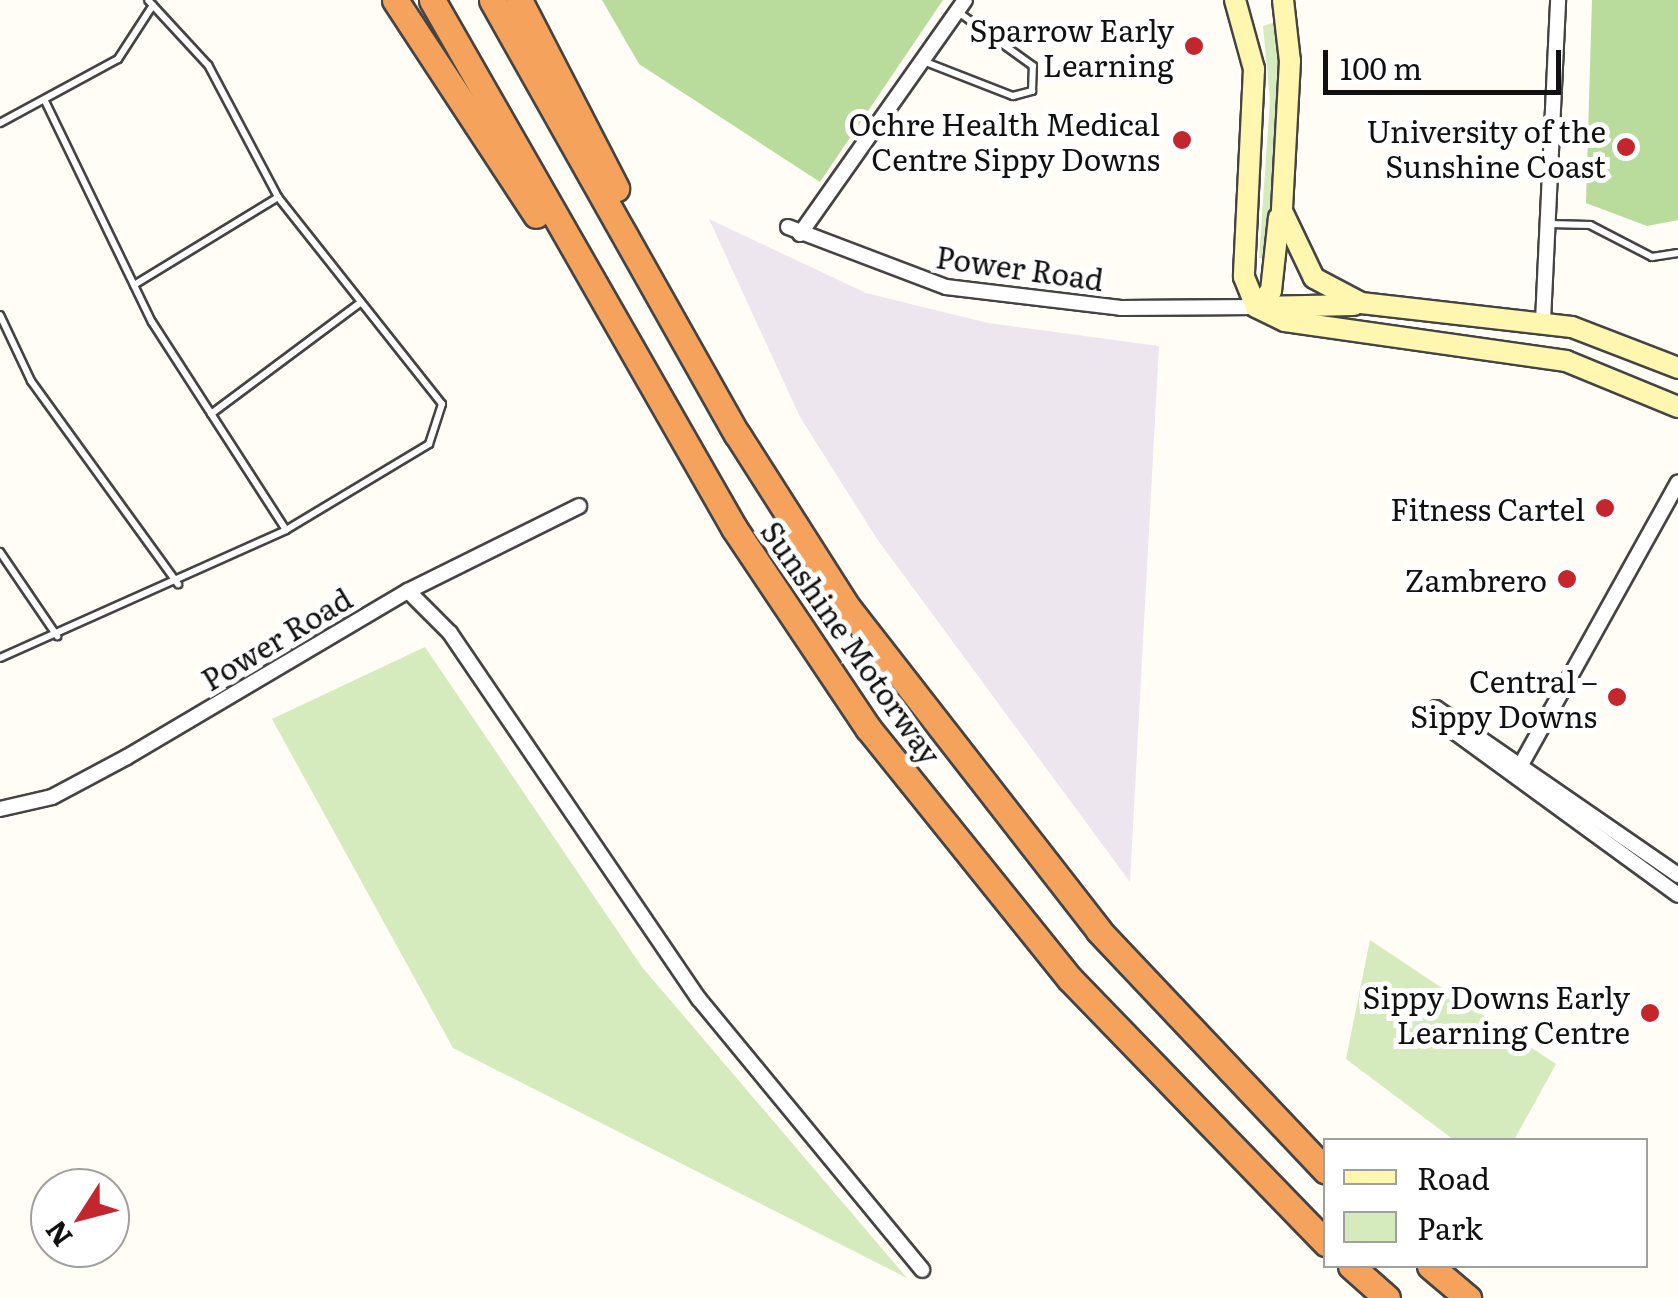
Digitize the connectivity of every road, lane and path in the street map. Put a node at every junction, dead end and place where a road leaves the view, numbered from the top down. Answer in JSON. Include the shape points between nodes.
{"nodes":[{"id":1,"x":394,"y":0,"type":"edge"},
{"id":2,"x":432,"y":0,"type":"edge"},
{"id":3,"x":492,"y":0,"type":"edge"},
{"id":4,"x":518,"y":0,"type":"edge"},
{"id":5,"x":1236,"y":0,"type":"edge"},
{"id":6,"x":1283,"y":0,"type":"edge"},
{"id":7,"x":1558,"y":0,"type":"edge"},
{"id":8,"x":150,"y":2,"type":"edge"},
{"id":9,"x":961,"y":6,"type":"edge"},
{"id":10,"x":922,"y":61,"type":"junction"},
{"id":11,"x":46,"y":101,"type":"junction"},
{"id":12,"x":0,"y":123,"type":"edge"},
{"id":13,"x":278,"y":197,"type":"junction"},
{"id":14,"x":1282,"y":199,"type":"junction"},
{"id":15,"x":1548,"y":224,"type":"junction"},
{"id":16,"x":567,"y":240,"type":"junction"},
{"id":17,"x":1678,"y":253,"type":"edge"},
{"id":18,"x":134,"y":285,"type":"junction"},
{"id":19,"x":361,"y":302,"type":"junction"},
{"id":20,"x":1371,"y":305,"type":"junction"},
{"id":21,"x":1256,"y":307,"type":"junction"},
{"id":22,"x":0,"y":314,"type":"edge"},
{"id":23,"x":1543,"y":320,"type":"junction"},
{"id":24,"x":695,"y":362,"type":"junction"},
{"id":25,"x":1678,"y":368,"type":"edge"},
{"id":26,"x":1678,"y":407,"type":"edge"},
{"id":27,"x":210,"y":414,"type":"junction"},
{"id":28,"x":1678,"y":482,"type":"edge"},
{"id":29,"x":579,"y":506,"type":"dead end"},
{"id":30,"x":286,"y":530,"type":"junction"},
{"id":31,"x":0,"y":552,"type":"edge"},
{"id":32,"x":178,"y":584,"type":"junction"},
{"id":33,"x":408,"y":591,"type":"junction"},
{"id":34,"x":57,"y":636,"type":"junction"},
{"id":35,"x":0,"y":658,"type":"edge"},
{"id":36,"x":1518,"y":769,"type":"junction"},
{"id":37,"x":0,"y":810,"type":"edge"},
{"id":38,"x":1678,"y":875,"type":"edge"},
{"id":39,"x":1678,"y":895,"type":"edge"},
{"id":40,"x":1323,"y":1167,"type":"edge"},
{"id":41,"x":1323,"y":1239,"type":"edge"},
{"id":42,"x":1352,"y":1268,"type":"edge"},
{"id":43,"x":1432,"y":1268,"type":"edge"},
{"id":44,"x":922,"y":1270,"type":"dead end"},
{"id":45,"x":1387,"y":1298,"type":"edge"},
{"id":46,"x":1468,"y":1298,"type":"edge"}],
"edges":[{"from":1,"to":16,"type":"highway","via":[[537,217]]},
{"from":2,"to":16,"type":"highway","name":"Sunshine Motorway"},
{"from":3,"to":24,"type":"highway","name":"Sunshine Motorway"},
{"from":4,"to":24,"type":"highway","via":[[697,340]]},
{"from":5,"to":21,"type":"main road","via":[[1254,69],[1244,278]]},
{"from":6,"to":14,"type":"main road","via":[[1290,60]]},
{"from":7,"to":15,"type":"street"},
{"from":8,"to":11,"type":"lane","via":[[118,59]]},
{"from":8,"to":13,"type":"lane","via":[[208,64]]},
{"from":9,"to":10,"type":"street"},
{"from":9,"to":10,"type":"lane","via":[[1026,59],[1038,79],[1032,91],[1013,96]]},
{"from":10,"to":21,"type":"street","name":"Power Road","via":[[794,230],[946,287],[1121,308]]},
{"from":11,"to":12,"type":"lane"},
{"from":11,"to":18,"type":"lane"},
{"from":13,"to":18,"type":"lane"},
{"from":13,"to":19,"type":"lane"},
{"from":14,"to":20,"type":"main road","via":[[1308,271]]},
{"from":14,"to":21,"type":"main road","via":[[1270,292]]},
{"from":15,"to":17,"type":"lane","via":[[1590,225],[1652,256]]},
{"from":15,"to":23,"type":"street"},
{"from":16,"to":41,"type":"highway","name":"Sunshine Motorway","via":[[734,528],[915,792],[1147,1064]]},
{"from":18,"to":27,"type":"lane"},
{"from":19,"to":27,"type":"lane"},
{"from":19,"to":30,"type":"lane","via":[[442,404],[429,444]]},
{"from":20,"to":21,"type":"main road"},
{"from":20,"to":23,"type":"main road"},
{"from":21,"to":26,"type":"main road","via":[[1285,321],[1550,358]]},
{"from":22,"to":32,"type":"lane","via":[[31,381]]},
{"from":23,"to":25,"type":"main road"},
{"from":24,"to":40,"type":"highway","name":"Sunshine Motorway","via":[[815,558],[955,757],[1098,931]]},
{"from":27,"to":30,"type":"lane"},
{"from":28,"to":36,"type":"street"},
{"from":29,"to":33,"type":"street","name":"Power Road"},
{"from":30,"to":32,"type":"lane"},
{"from":31,"to":34,"type":"lane"},
{"from":32,"to":34,"type":"lane"},
{"from":33,"to":37,"type":"street","name":"Power Road","via":[[128,757],[52,796]]},
{"from":33,"to":44,"type":"street","via":[[450,633],[699,999]]},
{"from":34,"to":35,"type":"lane"},
{"from":36,"to":36,"type":"street","via":[[1441,722],[1436,708]]},
{"from":36,"to":38,"type":"street"},
{"from":36,"to":39,"type":"street"},
{"from":42,"to":45,"type":"highway"},
{"from":43,"to":46,"type":"highway"}]}
